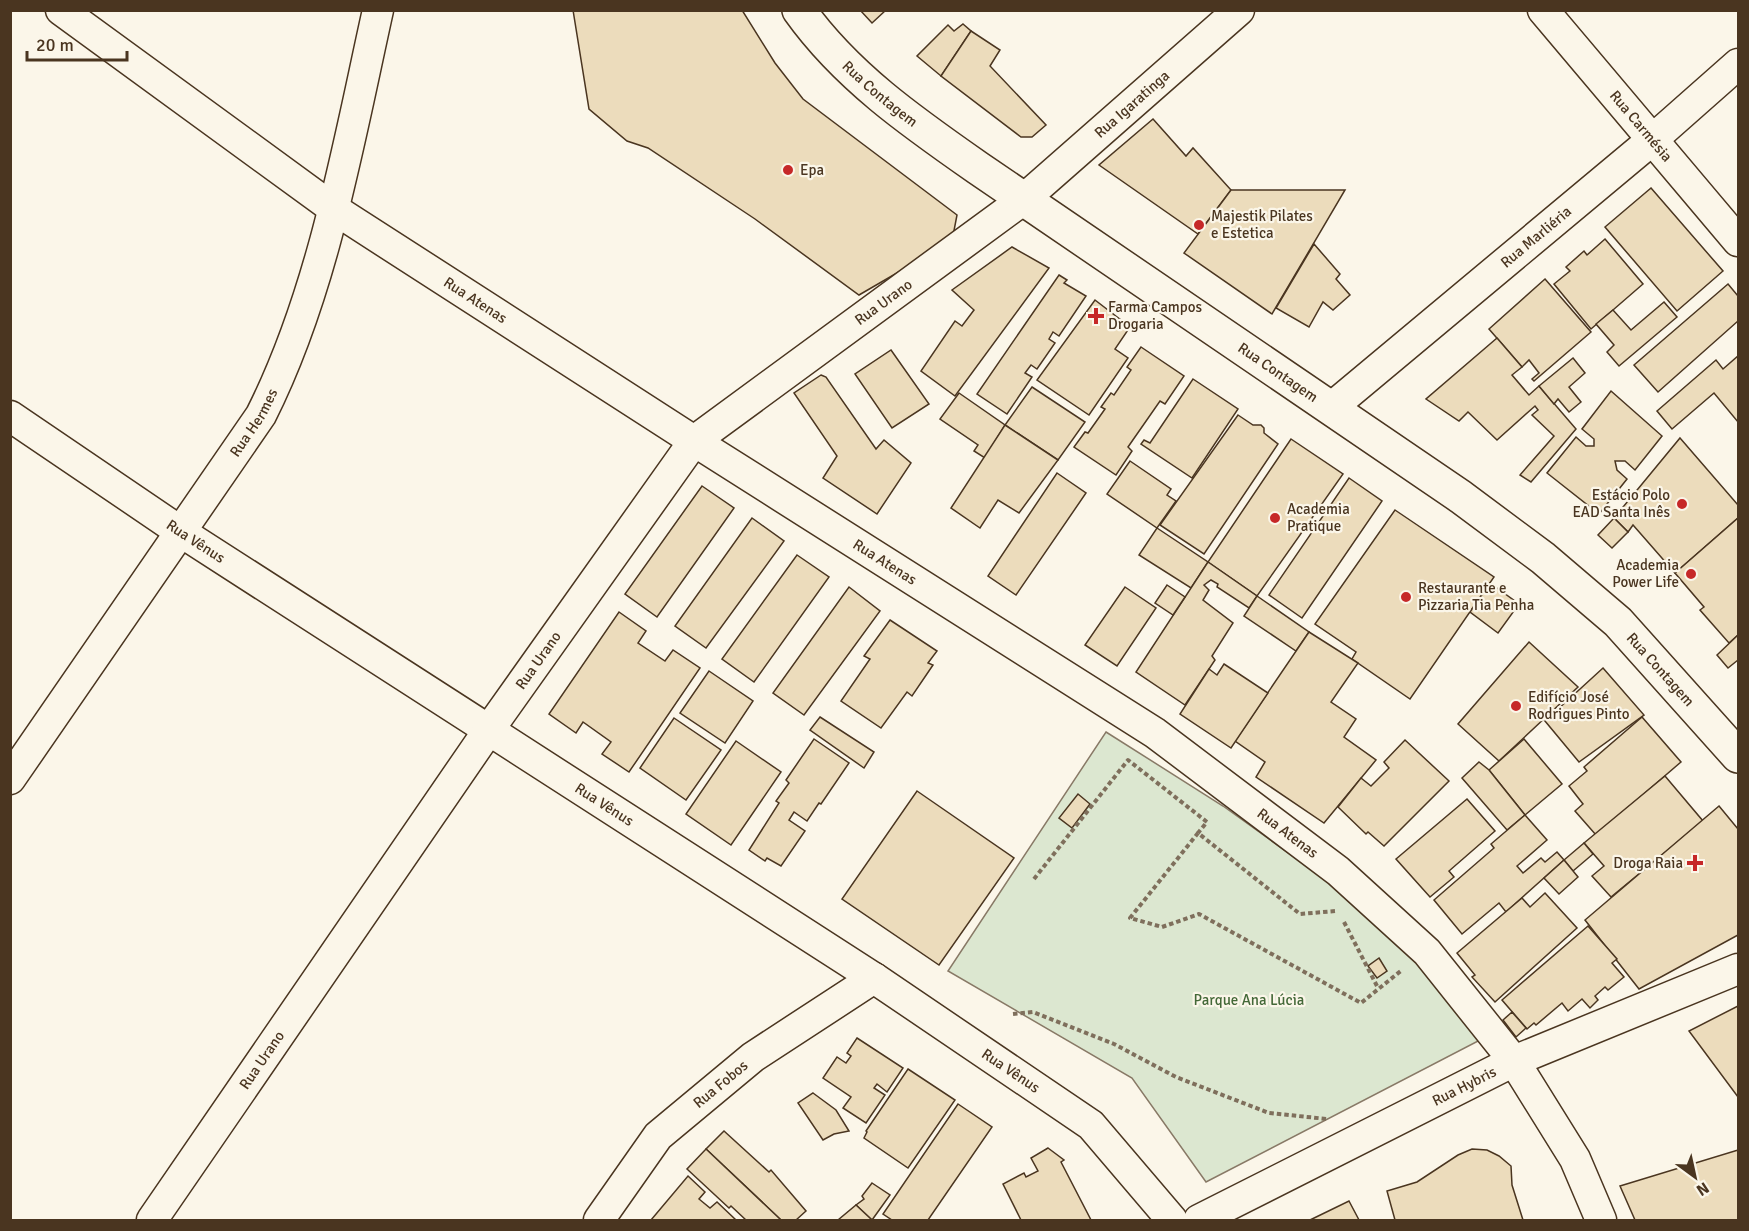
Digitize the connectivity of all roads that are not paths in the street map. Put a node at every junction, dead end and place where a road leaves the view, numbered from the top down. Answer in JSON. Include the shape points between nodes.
{"nodes":[{"id":1,"x":62,"y":10,"type":"edge"},
{"id":2,"x":378,"y":10,"type":"edge"},
{"id":3,"x":799,"y":10,"type":"edge"},
{"id":4,"x":1239,"y":10,"type":"edge"},
{"id":5,"x":1543,"y":10,"type":"edge"},
{"id":6,"x":1738,"y":64,"type":"edge"},
{"id":7,"x":1652,"y":140,"type":"junction"},
{"id":8,"x":1024,"y":199,"type":"junction"},
{"id":9,"x":334,"y":209,"type":"junction"},
{"id":10,"x":1738,"y":241,"type":"edge"},
{"id":11,"x":1331,"y":408,"type":"junction"},
{"id":12,"x":10,"y":416,"type":"edge"},
{"id":13,"x":694,"y":441,"type":"junction"},
{"id":14,"x":181,"y":532,"type":"junction"},
{"id":15,"x":488,"y":731,"type":"junction"},
{"id":16,"x":1738,"y":756,"type":"edge"},
{"id":17,"x":10,"y":779,"type":"edge"},
{"id":18,"x":1738,"y":969,"type":"edge"},
{"id":19,"x":874,"y":978,"type":"junction"},
{"id":20,"x":1514,"y":1061,"type":"junction"},
{"id":21,"x":153,"y":1221,"type":"edge"},
{"id":22,"x":599,"y":1221,"type":"edge"},
{"id":23,"x":1172,"y":1221,"type":"edge"},
{"id":24,"x":1199,"y":1221,"type":"edge"},
{"id":25,"x":1601,"y":1221,"type":"edge"}],
"edges":[{"from":1,"to":9,"type":"street","name":"Rua Atenas"},
{"from":2,"to":9,"type":"street","name":"Rua Hermes"},
{"from":3,"to":8,"type":"street","name":"Rua Contagem","via":[[834,53],[874,92]]},
{"from":4,"to":8,"type":"street","name":"Rua Igaratinga"},
{"from":5,"to":7,"type":"street","name":"Rua Carmésia"},
{"from":6,"to":7,"type":"street","name":"Rua Marliéria"},
{"from":7,"to":10,"type":"street","name":"Rua Carmésia"},
{"from":7,"to":11,"type":"street","name":"Rua Marliéria"},
{"from":8,"to":11,"type":"street","name":"Rua Contagem"},
{"from":8,"to":13,"type":"street","name":"Rua Urano"},
{"from":9,"to":13,"type":"street","name":"Rua Atenas"},
{"from":9,"to":14,"type":"street","name":"Rua Hermes","via":[[279,379],[261,415]]},
{"from":11,"to":16,"type":"street","name":"Rua Contagem","via":[[1525,544],[1610,615]]},
{"from":12,"to":14,"type":"street","name":"Rua Vênus"},
{"from":13,"to":15,"type":"street","name":"Rua Urano"},
{"from":13,"to":20,"type":"street","name":"Rua Atenas","via":[[1155,733],[1338,871],[1427,952]]},
{"from":14,"to":15,"type":"street","name":"Rua Vênus"},
{"from":14,"to":17,"type":"street","name":"Rua Hermes"},
{"from":15,"to":19,"type":"street","name":"Rua Vênus"},
{"from":15,"to":21,"type":"street","name":"Rua Urano"},
{"from":18,"to":20,"type":"street","name":"Rua Hybris"},
{"from":19,"to":22,"type":"street","name":"Rua Fobos","via":[[753,1057],[658,1136]]},
{"from":19,"to":23,"type":"street","name":"Rua Vênus","via":[[1091,1125]]},
{"from":20,"to":24,"type":"street","name":"Rua Hybris"},
{"from":20,"to":25,"type":"street","name":"Rua Atenas","via":[[1575,1159]]}]}
